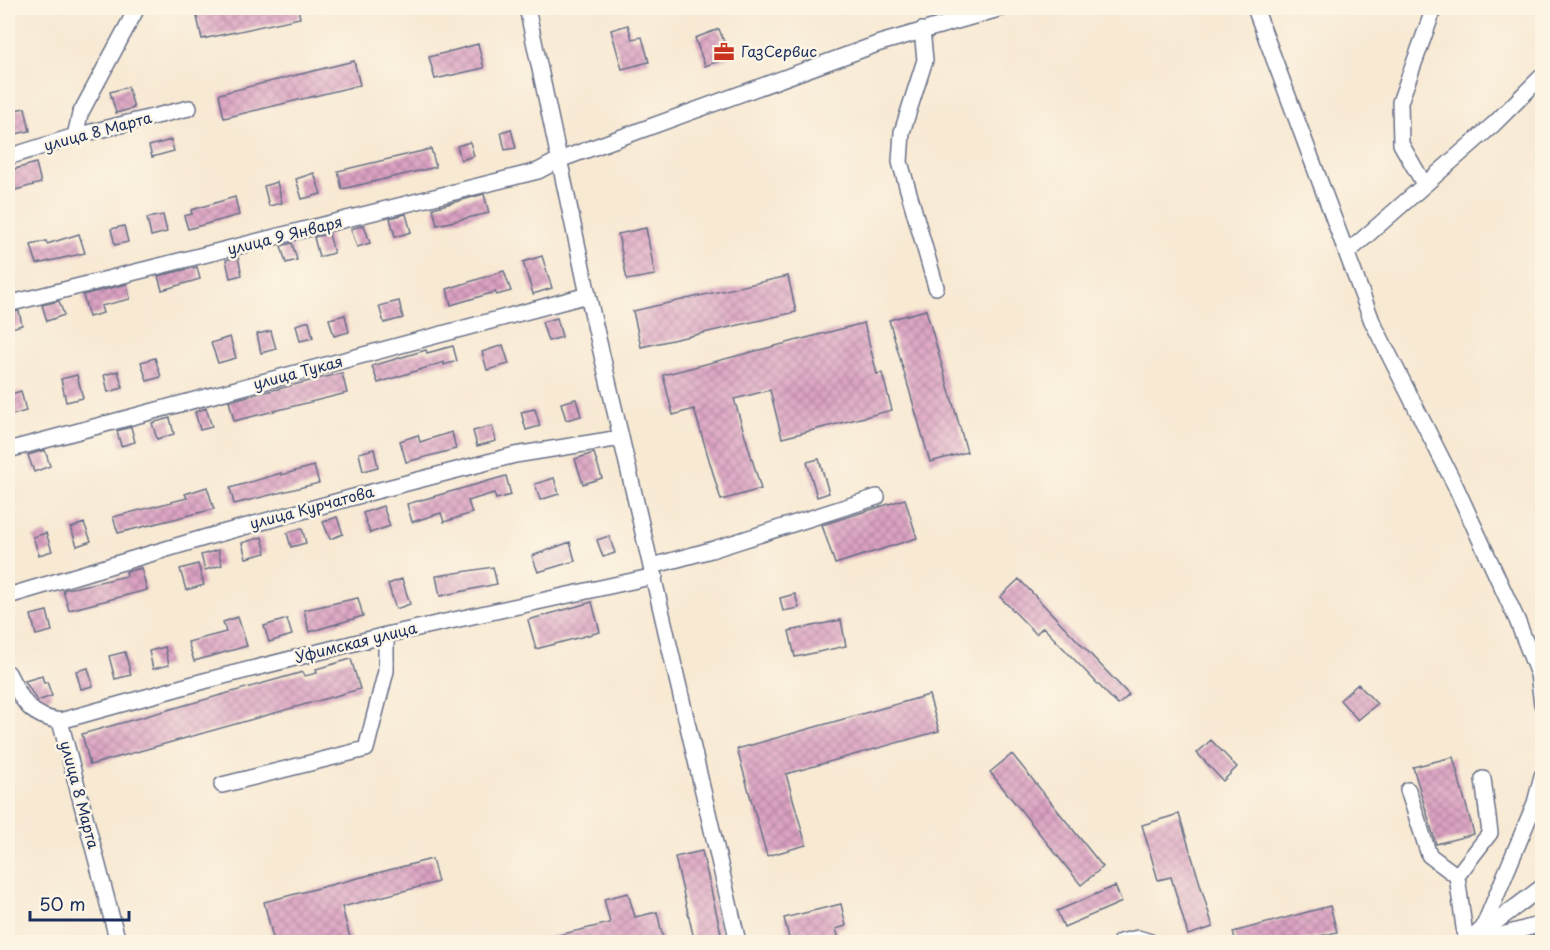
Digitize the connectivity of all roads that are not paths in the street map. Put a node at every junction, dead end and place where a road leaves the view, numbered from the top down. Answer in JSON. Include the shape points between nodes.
{"nodes":[{"id":1,"x":137,"y":8,"type":"edge"},
{"id":2,"x":527,"y":8,"type":"edge"},
{"id":3,"x":1002,"y":8,"type":"edge"},
{"id":4,"x":1255,"y":8,"type":"edge"},
{"id":5,"x":1434,"y":8,"type":"edge"},
{"id":6,"x":922,"y":30,"type":"junction"},
{"id":7,"x":1542,"y":76,"type":"edge"},
{"id":8,"x":189,"y":108,"type":"dead end"},
{"id":9,"x":75,"y":136,"type":"junction"},
{"id":10,"x":8,"y":157,"type":"edge"},
{"id":11,"x":559,"y":160,"type":"junction"},
{"id":12,"x":1424,"y":184,"type":"junction"},
{"id":13,"x":1348,"y":252,"type":"junction"},
{"id":14,"x":936,"y":287,"type":"dead end"},
{"id":15,"x":588,"y":295,"type":"junction"},
{"id":16,"x":8,"y":304,"type":"edge"},
{"id":17,"x":621,"y":438,"type":"junction"},
{"id":18,"x":8,"y":450,"type":"edge"},
{"id":19,"x":876,"y":496,"type":"dead end"},
{"id":20,"x":653,"y":571,"type":"junction"},
{"id":21,"x":8,"y":596,"type":"edge"},
{"id":22,"x":386,"y":635,"type":"junction"},
{"id":23,"x":8,"y":673,"type":"edge"},
{"id":24,"x":1542,"y":704,"type":"edge"},
{"id":25,"x":60,"y":721,"type":"junction"},
{"id":26,"x":1542,"y":776,"type":"edge"},
{"id":27,"x":1483,"y":779,"type":"dead end"},
{"id":28,"x":222,"y":785,"type":"dead end"},
{"id":29,"x":1408,"y":790,"type":"dead end"},
{"id":30,"x":1457,"y":876,"type":"junction"},
{"id":31,"x":1542,"y":887,"type":"edge"},
{"id":32,"x":1542,"y":924,"type":"edge"},
{"id":33,"x":118,"y":942,"type":"edge"},
{"id":34,"x":738,"y":942,"type":"edge"},
{"id":35,"x":1120,"y":942,"type":"edge"},
{"id":36,"x":1151,"y":942,"type":"edge"},
{"id":37,"x":1469,"y":942,"type":"edge"}],
"edges":[{"from":1,"to":9,"type":"street","via":[[80,114]]},
{"from":2,"to":11,"type":"street"},
{"from":3,"to":6,"type":"street","name":"улица 9 Января"},
{"from":4,"to":13,"type":"street"},
{"from":5,"to":12,"type":"street","via":[[1400,102],[1401,144]]},
{"from":6,"to":11,"type":"street","name":"улица 9 Января"},
{"from":6,"to":14,"type":"street","via":[[925,60],[902,132],[900,162]]},
{"from":7,"to":12,"type":"street","via":[[1494,124]]},
{"from":8,"to":9,"type":"street","name":"улица 8 Марта"},
{"from":9,"to":10,"type":"street","name":"улица 8 Марта"},
{"from":11,"to":15,"type":"street"},
{"from":11,"to":16,"type":"street","name":"улица 9 Января","via":[[538,171],[458,192]]},
{"from":12,"to":13,"type":"street"},
{"from":13,"to":24,"type":"street","via":[[1372,321],[1455,485],[1517,620],[1538,674]]},
{"from":15,"to":17,"type":"street"},
{"from":15,"to":18,"type":"street","name":"улица Тукая"},
{"from":17,"to":20,"type":"street"},
{"from":17,"to":21,"type":"street","name":"улица Курчатова","via":[[515,455],[207,537]]},
{"from":19,"to":20,"type":"street","name":"Уфимская улица"},
{"from":20,"to":22,"type":"street","name":"Уфимская улица"},
{"from":20,"to":34,"type":"street"},
{"from":22,"to":25,"type":"street","name":"Уфимская улица"},
{"from":22,"to":28,"type":"street","via":[[386,671],[366,749]]},
{"from":23,"to":25,"type":"street","name":"улица 8 Марта","via":[[26,706],[45,719]]},
{"from":25,"to":33,"type":"street","name":"улица 8 Марта"},
{"from":26,"to":37,"type":"street","via":[[1535,803],[1483,928]]},
{"from":27,"to":30,"type":"street","via":[[1490,833]]},
{"from":29,"to":30,"type":"street","via":[[1429,855]]},
{"from":30,"to":37,"type":"street"},
{"from":31,"to":37,"type":"street"},
{"from":32,"to":37,"type":"street"},
{"from":35,"to":36,"type":"street","via":[[1138,938]]}]}
